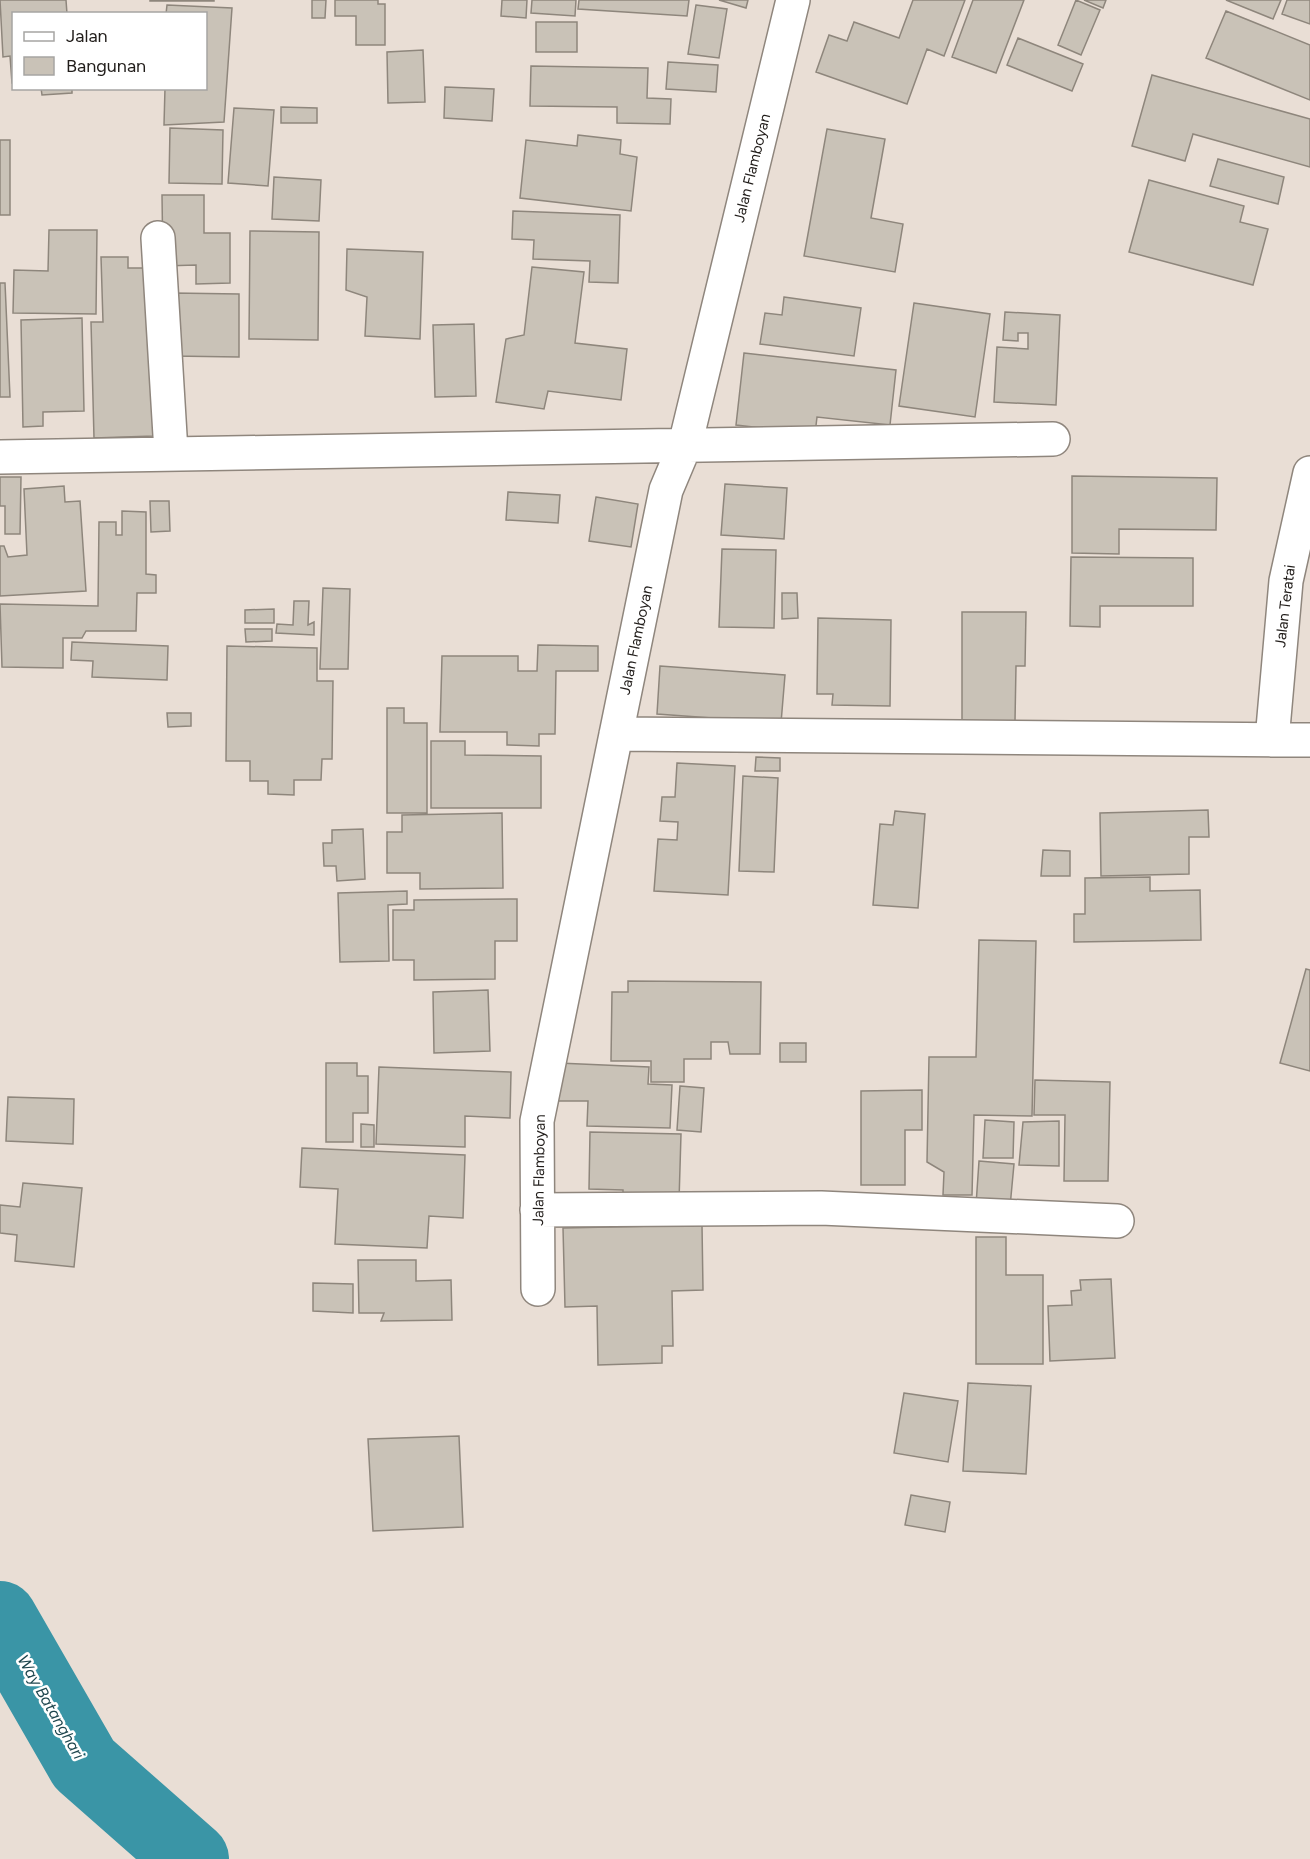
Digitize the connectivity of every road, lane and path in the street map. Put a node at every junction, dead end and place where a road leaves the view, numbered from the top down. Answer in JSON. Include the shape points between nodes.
{"nodes":[{"id":1,"x":793,"y":0,"type":"edge"},
{"id":2,"x":158,"y":238,"type":"dead end"},
{"id":3,"x":1053,"y":439,"type":"dead end"},
{"id":4,"x":685,"y":445,"type":"junction"},
{"id":5,"x":171,"y":452,"type":"junction"},
{"id":6,"x":0,"y":457,"type":"edge"},
{"id":7,"x":1310,"y":473,"type":"edge"},
{"id":8,"x":616,"y":734,"type":"junction"},
{"id":9,"x":1272,"y":740,"type":"junction"},
{"id":10,"x":1310,"y":740,"type":"edge"},
{"id":11,"x":537,"y":1210,"type":"junction"},
{"id":12,"x":1117,"y":1221,"type":"dead end"},
{"id":13,"x":538,"y":1289,"type":"dead end"}],
"edges":[{"from":1,"to":4,"type":"street","name":"Jalan Flamboyan"},
{"from":2,"to":5,"type":"street"},
{"from":3,"to":4,"type":"street"},
{"from":4,"to":5,"type":"street"},
{"from":4,"to":8,"type":"street","name":"Jalan Flamboyan","via":[[666,490]]},
{"from":5,"to":6,"type":"street"},
{"from":7,"to":9,"type":"street","name":"Jalan Teratai","via":[[1286,581]]},
{"from":8,"to":9,"type":"street"},
{"from":8,"to":11,"type":"street","name":"Jalan Flamboyan","via":[[537,1121]]},
{"from":9,"to":10,"type":"street"},
{"from":11,"to":12,"type":"street","via":[[820,1208]]},
{"from":11,"to":13,"type":"street","name":"Jalan Flamboyan"}]}
